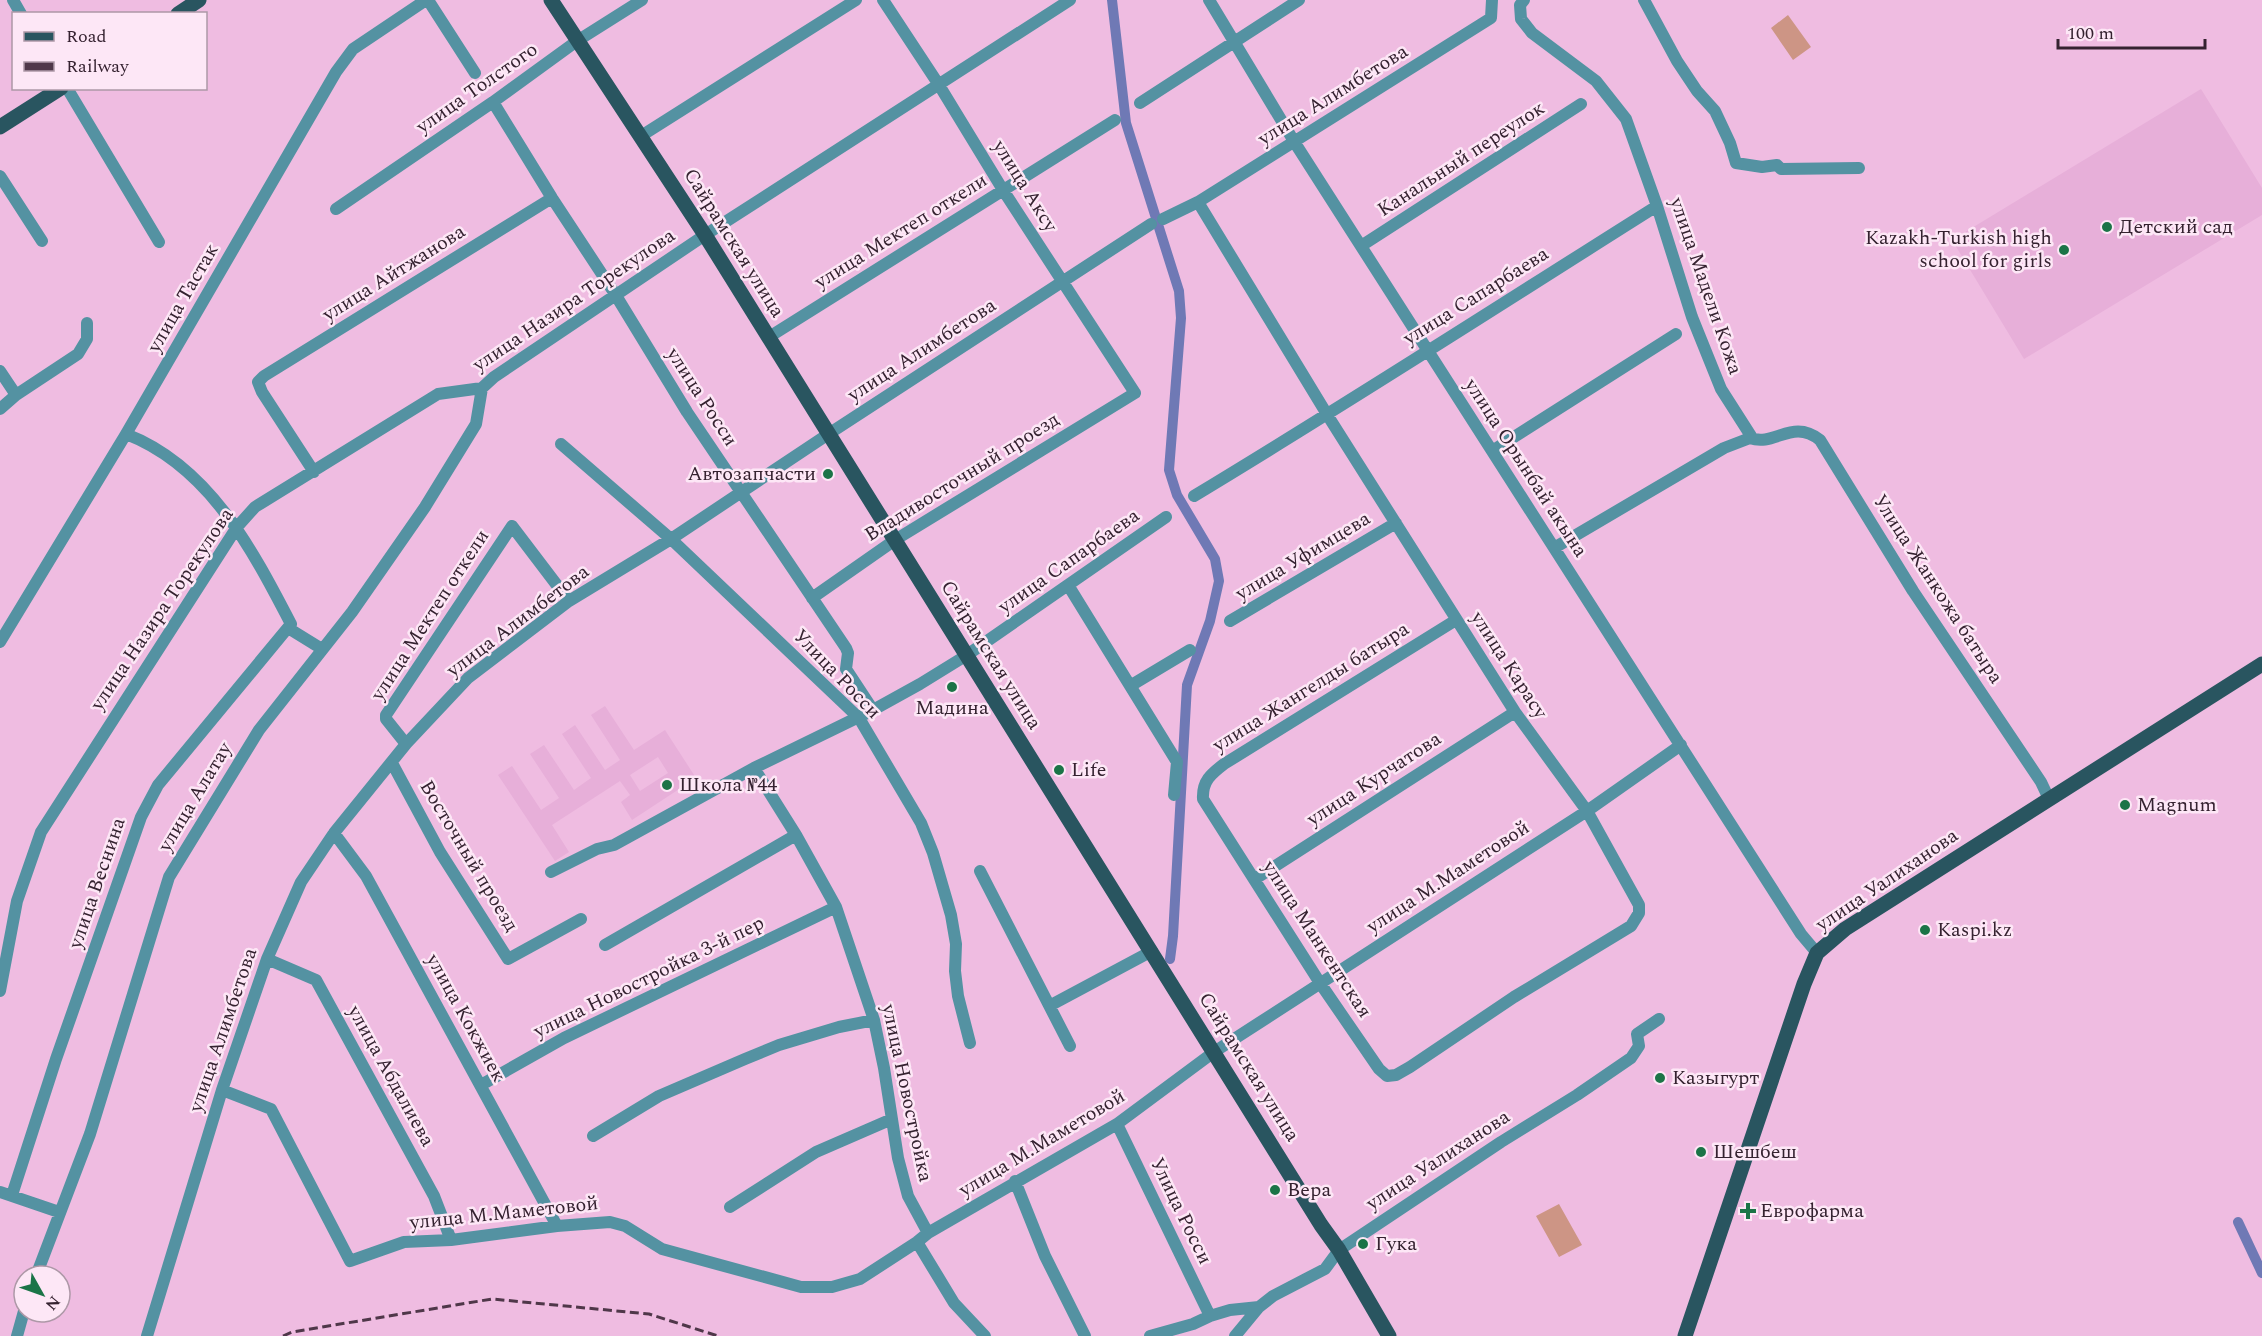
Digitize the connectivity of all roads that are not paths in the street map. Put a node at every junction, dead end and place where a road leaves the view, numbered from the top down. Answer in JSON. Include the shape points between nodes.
{"nodes":[{"id":1,"x":199,"y":0,"type":"edge"},
{"id":2,"x":427,"y":0,"type":"edge"},
{"id":3,"x":551,"y":0,"type":"edge"},
{"id":4,"x":642,"y":0,"type":"edge"},
{"id":5,"x":856,"y":0,"type":"edge"},
{"id":6,"x":883,"y":0,"type":"edge"},
{"id":7,"x":1070,"y":0,"type":"edge"},
{"id":8,"x":1209,"y":0,"type":"edge"},
{"id":9,"x":1299,"y":0,"type":"edge"},
{"id":10,"x":1491,"y":0,"type":"edge"},
{"id":11,"x":1524,"y":0,"type":"edge"},
{"id":12,"x":1644,"y":0,"type":"edge"},
{"id":13,"x":181,"y":12,"type":"edge"},
{"id":14,"x":577,"y":41,"type":"junction"},
{"id":15,"x":1234,"y":43,"type":"junction"},
{"id":16,"x":474,"y":73,"type":"dead end"},
{"id":17,"x":939,"y":85,"type":"junction"},
{"id":18,"x":58,"y":90,"type":"edge"},
{"id":19,"x":68,"y":90,"type":"edge"},
{"id":20,"x":493,"y":102,"type":"junction"},
{"id":21,"x":1140,"y":103,"type":"dead end"},
{"id":22,"x":1581,"y":104,"type":"dead end"},
{"id":23,"x":1115,"y":120,"type":"dead end"},
{"id":24,"x":0,"y":127,"type":"edge"},
{"id":25,"x":641,"y":136,"type":"junction"},
{"id":26,"x":1295,"y":143,"type":"junction"},
{"id":27,"x":1859,"y":168,"type":"dead end"},
{"id":28,"x":0,"y":176,"type":"edge"},
{"id":29,"x":1003,"y":190,"type":"junction"},
{"id":30,"x":552,"y":198,"type":"junction"},
{"id":31,"x":1198,"y":202,"type":"junction"},
{"id":32,"x":1657,"y":206,"type":"junction"},
{"id":33,"x":336,"y":209,"type":"dead end"},
{"id":34,"x":705,"y":235,"type":"junction"},
{"id":35,"x":42,"y":241,"type":"dead end"},
{"id":36,"x":159,"y":242,"type":"dead end"},
{"id":37,"x":1361,"y":246,"type":"junction"},
{"id":38,"x":1063,"y":282,"type":"junction"},
{"id":39,"x":615,"y":294,"type":"junction"},
{"id":40,"x":87,"y":323,"type":"dead end"},
{"id":41,"x":1676,"y":334,"type":"dead end"},
{"id":42,"x":769,"y":337,"type":"junction"},
{"id":43,"x":1427,"y":350,"type":"junction"},
{"id":44,"x":0,"y":371,"type":"edge"},
{"id":45,"x":482,"y":388,"type":"junction"},
{"id":46,"x":1135,"y":393,"type":"joint"},
{"id":47,"x":16,"y":395,"type":"junction"},
{"id":48,"x":0,"y":409,"type":"edge"},
{"id":49,"x":1328,"y":416,"type":"junction"},
{"id":50,"x":830,"y":433,"type":"junction"},
{"id":51,"x":126,"y":434,"type":"junction"},
{"id":52,"x":1750,"y":438,"type":"junction"},
{"id":53,"x":561,"y":444,"type":"dead end"},
{"id":54,"x":1492,"y":451,"type":"junction"},
{"id":55,"x":314,"y":472,"type":"junction"},
{"id":56,"x":741,"y":492,"type":"junction"},
{"id":57,"x":1194,"y":496,"type":"dead end"},
{"id":58,"x":1166,"y":517,"type":"dead end"},
{"id":59,"x":1396,"y":523,"type":"junction"},
{"id":60,"x":237,"y":527,"type":"junction"},
{"id":61,"x":671,"y":539,"type":"junction"},
{"id":62,"x":895,"y":540,"type":"junction"},
{"id":63,"x":1554,"y":548,"type":"junction"},
{"id":64,"x":1068,"y":585,"type":"junction"},
{"id":65,"x":812,"y":598,"type":"junction"},
{"id":66,"x":569,"y":601,"type":"junction"},
{"id":67,"x":1456,"y":620,"type":"junction"},
{"id":68,"x":1230,"y":621,"type":"dead end"},
{"id":69,"x":289,"y":626,"type":"junction"},
{"id":70,"x":0,"y":642,"type":"edge"},
{"id":71,"x":322,"y":650,"type":"junction"},
{"id":72,"x":1190,"y":650,"type":"dead end"},
{"id":73,"x":967,"y":655,"type":"junction"},
{"id":74,"x":2262,"y":664,"type":"edge"},
{"id":75,"x":1130,"y":686,"type":"junction"},
{"id":76,"x":873,"y":711,"type":"junction"},
{"id":77,"x":1515,"y":712,"type":"junction"},
{"id":78,"x":859,"y":718,"type":"junction"},
{"id":79,"x":406,"y":744,"type":"junction"},
{"id":80,"x":1681,"y":745,"type":"junction"},
{"id":81,"x":392,"y":763,"type":"junction"},
{"id":82,"x":754,"y":768,"type":"junction"},
{"id":83,"x":1174,"y":795,"type":"dead end"},
{"id":84,"x":1203,"y":799,"type":"joint"},
{"id":85,"x":2049,"y":800,"type":"junction"},
{"id":86,"x":1587,"y":811,"type":"junction"},
{"id":87,"x":334,"y":833,"type":"junction"},
{"id":88,"x":796,"y":835,"type":"junction"},
{"id":89,"x":980,"y":871,"type":"dead end"},
{"id":90,"x":551,"y":872,"type":"dead end"},
{"id":91,"x":1255,"y":879,"type":"junction"},
{"id":92,"x":836,"y":907,"type":"junction"},
{"id":93,"x":581,"y":919,"type":"dead end"},
{"id":94,"x":605,"y":945,"type":"dead end"},
{"id":95,"x":1152,"y":951,"type":"junction"},
{"id":96,"x":1817,"y":953,"type":"junction"},
{"id":97,"x":267,"y":959,"type":"junction"},
{"id":98,"x":1320,"y":983,"type":"junction"},
{"id":99,"x":0,"y":991,"type":"edge"},
{"id":100,"x":1051,"y":1005,"type":"junction"},
{"id":101,"x":1659,"y":1019,"type":"dead end"},
{"id":102,"x":874,"y":1020,"type":"junction"},
{"id":103,"x":970,"y":1043,"type":"dead end"},
{"id":104,"x":1070,"y":1046,"type":"dead end"},
{"id":105,"x":1214,"y":1052,"type":"junction"},
{"id":106,"x":1410,"y":1067,"type":"joint"},
{"id":107,"x":481,"y":1085,"type":"junction"},
{"id":108,"x":222,"y":1090,"type":"junction"},
{"id":109,"x":892,"y":1119,"type":"junction"},
{"id":110,"x":1117,"y":1124,"type":"junction"},
{"id":111,"x":593,"y":1136,"type":"dead end"},
{"id":112,"x":1015,"y":1181,"type":"junction"},
{"id":113,"x":6,"y":1193,"type":"edge"},
{"id":114,"x":730,"y":1207,"type":"dead end"},
{"id":115,"x":59,"y":1212,"type":"junction"},
{"id":116,"x":557,"y":1226,"type":"junction"},
{"id":117,"x":928,"y":1233,"type":"junction"},
{"id":118,"x":451,"y":1240,"type":"junction"},
{"id":119,"x":917,"y":1242,"type":"junction"},
{"id":120,"x":1339,"y":1250,"type":"junction"},
{"id":121,"x":40,"y":1264,"type":"edge"},
{"id":122,"x":1259,"y":1307,"type":"junction"},
{"id":123,"x":1210,"y":1316,"type":"junction"},
{"id":124,"x":147,"y":1336,"type":"edge"},
{"id":125,"x":984,"y":1336,"type":"edge"},
{"id":126,"x":1085,"y":1336,"type":"edge"},
{"id":127,"x":1150,"y":1336,"type":"edge"},
{"id":128,"x":1235,"y":1336,"type":"edge"},
{"id":129,"x":1389,"y":1336,"type":"edge"},
{"id":130,"x":1684,"y":1336,"type":"edge"}],
"edges":[{"from":1,"to":13,"type":"main road"},
{"from":2,"to":16,"type":"street"},
{"from":2,"to":51,"type":"street","name":"улица Тастак","via":[[353,49],[336,72]]},
{"from":3,"to":14,"type":"main road","name":"Сайрамская улица"},
{"from":4,"to":14,"type":"street","name":"улица Толстого"},
{"from":5,"to":25,"type":"street"},
{"from":6,"to":17,"type":"street","name":"улица Аксу"},
{"from":7,"to":17,"type":"street","name":"улица Назира Торекулова"},
{"from":8,"to":15,"type":"street","name":"улица Орынбай акына"},
{"from":9,"to":15,"type":"street"},
{"from":10,"to":26,"type":"street","name":"улица Алимбетова","via":[[1491,18]]},
{"from":11,"to":32,"type":"street","name":"улица Мадели Кожа","via":[[1520,5],[1521,19],[1532,33],[1596,81],[1626,119]]},
{"from":12,"to":27,"type":"street","via":[[1677,61],[1715,111],[1736,163],[1777,165],[1781,169]]},
{"from":14,"to":20,"type":"street","name":"улица Толстого"},
{"from":14,"to":25,"type":"main road","name":"Сайрамская улица"},
{"from":15,"to":21,"type":"street"},
{"from":15,"to":26,"type":"street","name":"улица Орынбай акына"},
{"from":17,"to":29,"type":"street","name":"улица Аксу"},
{"from":17,"to":34,"type":"street","name":"улица Назира Торекулова"},
{"from":18,"to":24,"type":"main road"},
{"from":19,"to":36,"type":"street"},
{"from":20,"to":30,"type":"street","name":"улица Росси"},
{"from":20,"to":33,"type":"street","name":"улица Толстого"},
{"from":22,"to":37,"type":"street","name":"Канальный переулок"},
{"from":23,"to":29,"type":"street","name":"улица Мектеп откели"},
{"from":25,"to":34,"type":"main road","name":"Сайрамская улица"},
{"from":26,"to":31,"type":"street","name":"улица Алимбетова"},
{"from":26,"to":37,"type":"street","name":"улица Орынбай акына"},
{"from":28,"to":35,"type":"street"},
{"from":29,"to":38,"type":"street","name":"улица Аксу"},
{"from":29,"to":42,"type":"street","name":"улица Мектеп откели"},
{"from":30,"to":39,"type":"street","name":"улица Росси"},
{"from":30,"to":55,"type":"street","name":"улица Айтжанова","via":[[258,382]]},
{"from":31,"to":38,"type":"street","name":"улица Алимбетова","via":[[1157,222]]},
{"from":31,"to":49,"type":"street","name":"улица Карасу"},
{"from":32,"to":43,"type":"street","name":"улица Сапарбаева"},
{"from":32,"to":52,"type":"street","name":"улица Мадели Кожа","via":[[1696,327],[1721,389]]},
{"from":34,"to":39,"type":"street","name":"улица Назира Торекулова"},
{"from":34,"to":42,"type":"main road","name":"Сайрамская улица"},
{"from":37,"to":43,"type":"street","name":"улица Орынбай акына"},
{"from":38,"to":46,"type":"street","name":"улица Аксу"},
{"from":38,"to":50,"type":"street","name":"улица Алимбетова"},
{"from":39,"to":45,"type":"street","name":"улица Назира Торекулова"},
{"from":39,"to":56,"type":"street","name":"улица Росси"},
{"from":40,"to":47,"type":"street","via":[[87,339],[78,354]]},
{"from":41,"to":54,"type":"street"},
{"from":42,"to":50,"type":"main road","name":"Сайрамская улица"},
{"from":43,"to":49,"type":"street","name":"улица Сапарбаева"},
{"from":43,"to":54,"type":"street","name":"улица Орынбай акына"},
{"from":44,"to":47,"type":"street"},
{"from":45,"to":55,"type":"street","name":"улица Назира Торекулова","via":[[438,394]]},
{"from":45,"to":71,"type":"street","name":"улица Алатау","via":[[476,424],[425,507]]},
{"from":46,"to":62,"type":"street","name":"Владивосточный проезд"},
{"from":47,"to":48,"type":"street"},
{"from":49,"to":57,"type":"street","name":"улица Сапарбаева"},
{"from":49,"to":59,"type":"street","name":"улица Карасу"},
{"from":50,"to":56,"type":"street","name":"улица Алимбетова"},
{"from":50,"to":62,"type":"main road","name":"Сайрамская улица"},
{"from":51,"to":60,"type":"street","via":[[177,462]]},
{"from":51,"to":70,"type":"street","name":"улица Тастак"},
{"from":52,"to":63,"type":"street","via":[[1724,448]]},
{"from":52,"to":85,"type":"street","name":"Улица Жанкожа батыра","via":[[1761,442],[1802,431],[1820,440],[1912,591],[2041,782]]},
{"from":53,"to":61,"type":"street","name":"Улица Росси"},
{"from":54,"to":63,"type":"street","name":"улица Орынбай акына"},
{"from":55,"to":60,"type":"street","name":"улица Назира Торекулова","via":[[255,507]]},
{"from":56,"to":61,"type":"street","name":"улица Алимбетова"},
{"from":56,"to":65,"type":"street","name":"улица Росси"},
{"from":58,"to":64,"type":"street","name":"улица Сапарбаева"},
{"from":59,"to":67,"type":"street","name":"улица Карасу"},
{"from":59,"to":68,"type":"street","name":"улица Уфимцева"},
{"from":60,"to":69,"type":"street"},
{"from":60,"to":99,"type":"street","name":"улица Назира Торекулова","via":[[41,831],[17,901]]},
{"from":61,"to":66,"type":"street","name":"улица Алимбетова"},
{"from":61,"to":78,"type":"street","name":"Улица Росси"},
{"from":62,"to":65,"type":"street","name":"Владивосточный проезд"},
{"from":62,"to":73,"type":"main road","name":"Сайрамская улица"},
{"from":63,"to":80,"type":"street","name":"улица Орынбай акына"},
{"from":64,"to":73,"type":"street","name":"улица Сапарбаева"},
{"from":64,"to":75,"type":"street"},
{"from":65,"to":76,"type":"street","name":"улица Росси","via":[[846,648],[846,669]]},
{"from":66,"to":79,"type":"street","name":"улица Алимбетова","via":[[468,678]]},
{"from":66,"to":79,"type":"street","name":"улица Мектеп откели","via":[[512,526],[386,715]]},
{"from":67,"to":77,"type":"street","name":"улица Карасу"},
{"from":67,"to":84,"type":"street","name":"улица Жангелды батыра","via":[[1224,764],[1204,784]]},
{"from":69,"to":71,"type":"street"},
{"from":69,"to":113,"type":"street","name":"улица Веснина","via":[[158,785],[141,817]]},
{"from":71,"to":115,"type":"street","name":"улица Алатау","via":[[259,730],[169,877],[90,1134]]},
{"from":72,"to":75,"type":"street"},
{"from":73,"to":76,"type":"street","name":"улица Сапарбаева"},
{"from":73,"to":95,"type":"main road","name":"Сайрамская улица"},
{"from":74,"to":85,"type":"main road","name":"улица Уалиханова"},
{"from":75,"to":83,"type":"street","via":[[1178,762]]},
{"from":76,"to":78,"type":"street","name":"улица Сапарбаева"},
{"from":77,"to":86,"type":"street","name":"улица Карасу"},
{"from":77,"to":91,"type":"street","name":"улица Курчатова"},
{"from":78,"to":82,"type":"street","name":"улица Сапарбаева"},
{"from":78,"to":103,"type":"street","name":"Улица Росси","via":[[921,824],[933,854],[951,915],[958,996]]},
{"from":79,"to":81,"type":"street","name":"улица Алимбетова"},
{"from":80,"to":86,"type":"street","name":"улица М.Маметовой"},
{"from":80,"to":96,"type":"street","name":"улица Орынбай акына"},
{"from":81,"to":87,"type":"street","name":"улица Алимбетова"},
{"from":81,"to":93,"type":"street","name":"Восточный проезд","via":[[440,852],[508,959]]},
{"from":82,"to":88,"type":"street","name":"улица Новостройка"},
{"from":82,"to":90,"type":"street","name":"улица Сапарбаева","via":[[614,845],[597,849]]},
{"from":84,"to":91,"type":"street","name":"улица Манкентская"},
{"from":85,"to":96,"type":"main road","name":"улица Уалиханова","via":[[1845,929]]},
{"from":86,"to":98,"type":"street","name":"улица М.Маметовой"},
{"from":86,"to":106,"type":"street","name":"улица Карасу","via":[[1639,905],[1631,926],[1514,997]]},
{"from":87,"to":97,"type":"street","name":"улица Алимбетова","via":[[301,882]]},
{"from":87,"to":107,"type":"street","name":"улица Кокжиек","via":[[366,876]]},
{"from":88,"to":92,"type":"street","name":"улица Новостройка"},
{"from":88,"to":94,"type":"street"},
{"from":89,"to":100,"type":"street"},
{"from":91,"to":98,"type":"street","name":"улица Манкентская"},
{"from":92,"to":102,"type":"street","name":"улица Новостройка"},
{"from":92,"to":107,"type":"street","name":"улица Новостройка 3-й пер","via":[[564,1038]]},
{"from":95,"to":100,"type":"street"},
{"from":95,"to":105,"type":"main road","name":"Сайрамская улица"},
{"from":96,"to":130,"type":"main road","name":"улица Уалиханова"},
{"from":97,"to":108,"type":"street","name":"улица Алимбетова"},
{"from":97,"to":118,"type":"street","name":"улица Абдалиева","via":[[316,980],[434,1196]]},
{"from":98,"to":105,"type":"street","name":"улица М.Маметовой"},
{"from":98,"to":106,"type":"street","name":"улица Манкентская","via":[[1383,1074],[1396,1075]]},
{"from":100,"to":104,"type":"street"},
{"from":101,"to":120,"type":"street","name":"улица Уалиханова","via":[[1637,1034],[1639,1047],[1631,1058]]},
{"from":102,"to":109,"type":"street","name":"улица Новостройка"},
{"from":102,"to":111,"type":"street","via":[[779,1045],[745,1059],[659,1096]]},
{"from":105,"to":110,"type":"street","name":"улица М.Маметовой"},
{"from":105,"to":120,"type":"main road","name":"Сайрамская улица"},
{"from":107,"to":116,"type":"street","name":"улица Кокжиек"},
{"from":108,"to":118,"type":"street","name":"улица М.Маметовой","via":[[271,1109],[350,1261],[404,1242]]},
{"from":108,"to":124,"type":"street","name":"улица Алимбетова"},
{"from":109,"to":114,"type":"street","via":[[816,1152]]},
{"from":109,"to":117,"type":"street","name":"улица Новостройка","via":[[908,1196]]},
{"from":110,"to":112,"type":"street","name":"улица М.Маметовой"},
{"from":110,"to":123,"type":"street","name":"Улица Росси"},
{"from":112,"to":117,"type":"street","name":"улица М.Маметовой"},
{"from":112,"to":126,"type":"street"},
{"from":113,"to":115,"type":"street"},
{"from":115,"to":121,"type":"street","name":"улица Алатау"},
{"from":116,"to":118,"type":"street","name":"улица М.Маметовой"},
{"from":116,"to":119,"type":"street","name":"улица М.Маметовой","via":[[610,1222],[625,1226],[662,1249],[801,1287],[832,1287],[860,1279]]},
{"from":117,"to":119,"type":"street","name":"улица М.Маметовой"},
{"from":119,"to":125,"type":"street","via":[[954,1303]]},
{"from":120,"to":122,"type":"street","name":"улица Уалиханова","via":[[1325,1269]]},
{"from":120,"to":129,"type":"main road","name":"Сайрамская улица"},
{"from":122,"to":123,"type":"street"},
{"from":122,"to":128,"type":"street","name":"улица Уалиханова"},
{"from":123,"to":127,"type":"street"}]}
